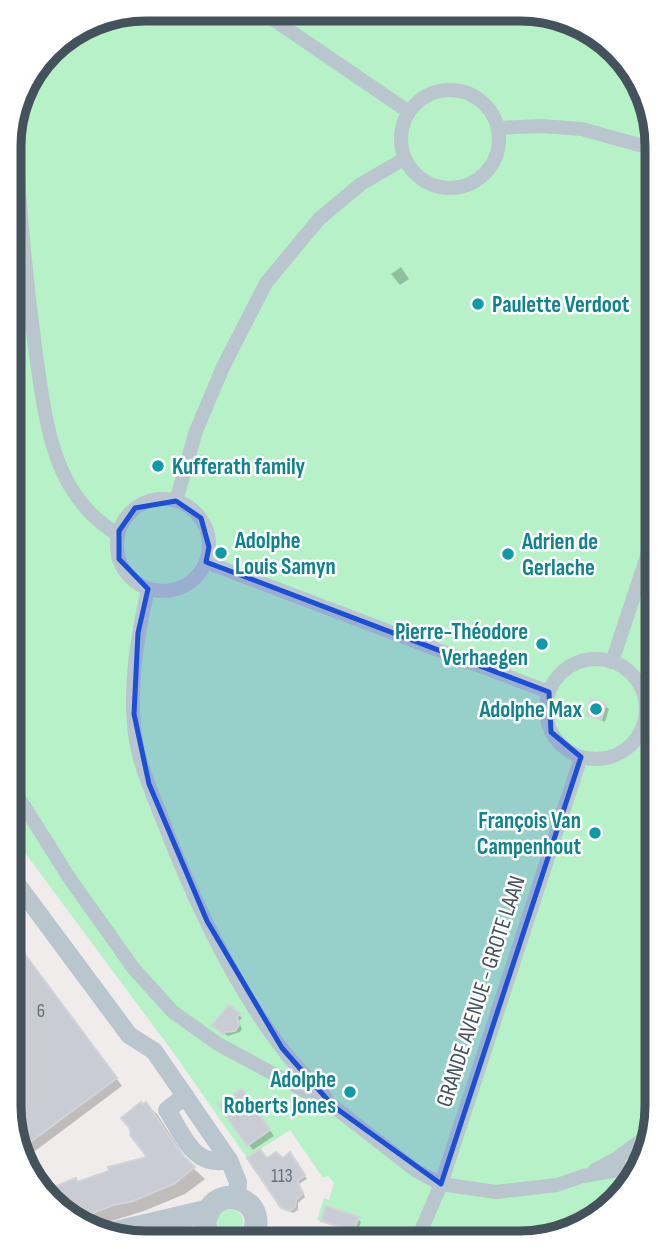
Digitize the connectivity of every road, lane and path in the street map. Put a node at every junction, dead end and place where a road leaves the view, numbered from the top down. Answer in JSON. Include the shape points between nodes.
{"nodes":[{"id":1,"x":276,"y":21,"type":"edge"},
{"id":2,"x":409,"y":111,"type":"junction"},
{"id":3,"x":498,"y":128,"type":"junction"},
{"id":4,"x":645,"y":147,"type":"edge"},
{"id":5,"x":404,"y":159,"type":"junction"},
{"id":6,"x":21,"y":213,"type":"edge"},
{"id":7,"x":176,"y":501,"type":"junction"},
{"id":8,"x":118,"y":535,"type":"junction"},
{"id":9,"x":206,"y":562,"type":"junction"},
{"id":10,"x":645,"y":562,"type":"edge"},
{"id":11,"x":148,"y":589,"type":"junction"},
{"id":12,"x":612,"y":662,"type":"junction"},
{"id":13,"x":549,"y":692,"type":"junction"},
{"id":14,"x":645,"y":705,"type":"edge"},
{"id":15,"x":645,"y":733,"type":"edge"},
{"id":16,"x":581,"y":757,"type":"junction"},
{"id":17,"x":21,"y":801,"type":"edge"},
{"id":18,"x":21,"y":888,"type":"edge"},
{"id":19,"x":333,"y":1106,"type":"junction"},
{"id":20,"x":639,"y":1143,"type":"edge"},
{"id":21,"x":628,"y":1168,"type":"edge"},
{"id":22,"x":583,"y":1176,"type":"junction"},
{"id":23,"x":441,"y":1184,"type":"junction"},
{"id":24,"x":237,"y":1198,"type":"junction"},
{"id":25,"x":208,"y":1211,"type":"junction"},
{"id":26,"x":128,"y":1230,"type":"edge"},
{"id":27,"x":206,"y":1231,"type":"edge"},
{"id":28,"x":255,"y":1231,"type":"edge"},
{"id":29,"x":421,"y":1231,"type":"edge"}],
"edges":[{"from":1,"to":2,"type":"street"},
{"from":2,"to":3,"type":"street","via":[[435,92],[459,91],[481,101]]},
{"from":2,"to":5,"type":"street","via":[[401,135]]},
{"from":3,"to":4,"type":"street","via":[[582,129]]},
{"from":3,"to":5,"type":"street","via":[[496,158],[477,181],[463,187],[434,186],[422,180]]},
{"from":5,"to":7,"type":"street","via":[[361,184],[319,219],[266,283],[196,431]]},
{"from":6,"to":8,"type":"street","via":[[40,378],[59,463],[80,501]]},
{"from":7,"to":8,"type":"street","via":[[148,501],[135,508]]},
{"from":7,"to":9,"type":"street","via":[[201,518],[208,539]]},
{"from":8,"to":11,"type":"street","via":[[125,572]]},
{"from":9,"to":11,"type":"street","via":[[188,584],[162,591]]},
{"from":9,"to":13,"type":"street"},
{"from":10,"to":12,"type":"street"},
{"from":11,"to":19,"type":"street","via":[[138,633],[134,714],[139,756],[149,784],[177,858],[246,994],[282,1048]]},
{"from":12,"to":13,"type":"street","via":[[592,660],[573,665]]},
{"from":12,"to":14,"type":"street","via":[[634,676]]},
{"from":13,"to":16,"type":"street","via":[[546,705],[551,732]]},
{"from":15,"to":16,"type":"street","via":[[619,754]]},
{"from":16,"to":23,"type":"street","name":"GRANDE AVENUE - GROTE LAAN"},
{"from":17,"to":19,"type":"street","via":[[126,958],[173,1012],[218,1044]]},
{"from":18,"to":24,"type":"street","via":[[129,1035],[154,1051],[185,1096],[167,1110],[197,1155],[219,1163],[229,1160],[238,1182]]},
{"from":19,"to":23,"type":"street","via":[[415,1170]]},
{"from":20,"to":22,"type":"street"},
{"from":21,"to":22,"type":"street"},
{"from":22,"to":23,"type":"street","via":[[557,1185],[496,1192]]},
{"from":23,"to":29,"type":"street","name":"GRANDE AVENUE - GROTE LAAN"},
{"from":24,"to":25,"type":"street","via":[[219,1200]]},
{"from":24,"to":28,"type":"street","via":[[254,1212]]},
{"from":25,"to":26,"type":"street"},
{"from":25,"to":27,"type":"street"}]}
